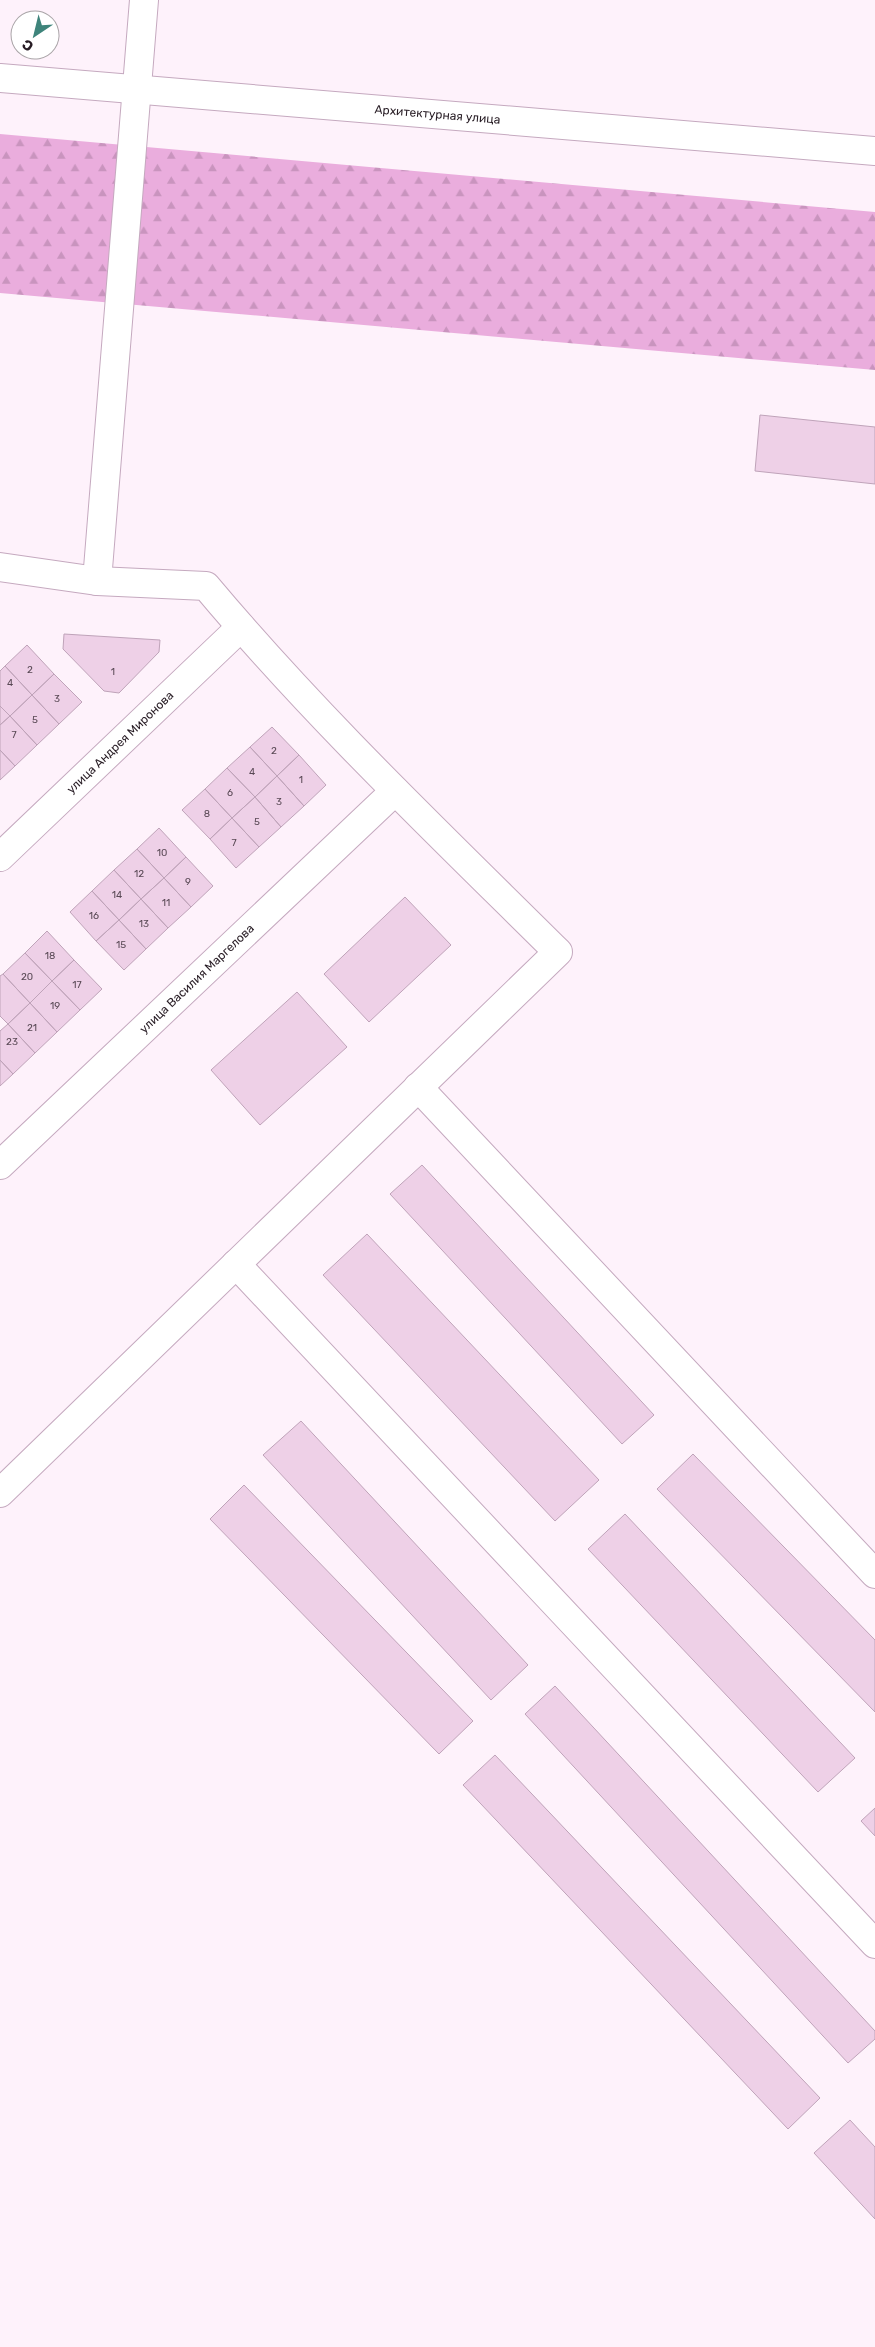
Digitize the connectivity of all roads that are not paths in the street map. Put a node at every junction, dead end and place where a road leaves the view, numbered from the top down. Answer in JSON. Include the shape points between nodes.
{"nodes":[{"id":1,"x":144,"y":0,"type":"edge"},
{"id":2,"x":0,"y":78,"type":"edge"},
{"id":3,"x":136,"y":90,"type":"junction"},
{"id":4,"x":875,"y":151,"type":"edge"},
{"id":5,"x":0,"y":567,"type":"edge"},
{"id":6,"x":97,"y":581,"type":"junction"},
{"id":7,"x":241,"y":627,"type":"junction"},
{"id":8,"x":395,"y":791,"type":"junction"},
{"id":9,"x":0,"y":857,"type":"edge"},
{"id":10,"x":418,"y":1087,"type":"junction"},
{"id":11,"x":0,"y":1165,"type":"edge"},
{"id":12,"x":236,"y":1264,"type":"junction"},
{"id":13,"x":0,"y":1493,"type":"edge"},
{"id":14,"x":875,"y":1574,"type":"edge"},
{"id":15,"x":875,"y":1944,"type":"edge"}],
"edges":[{"from":1,"to":3,"type":"street"},
{"from":2,"to":3,"type":"street","name":"Архитектурная улица"},
{"from":3,"to":4,"type":"street","name":"Архитектурная улица"},
{"from":3,"to":6,"type":"street"},
{"from":5,"to":6,"type":"street"},
{"from":6,"to":7,"type":"street","via":[[206,586]]},
{"from":7,"to":8,"type":"street"},
{"from":7,"to":9,"type":"street","name":"улица Андрея Миронова"},
{"from":8,"to":10,"type":"street","via":[[558,952]]},
{"from":8,"to":11,"type":"street","name":"улица Василия Маргелова"},
{"from":10,"to":12,"type":"street"},
{"from":10,"to":14,"type":"street"},
{"from":12,"to":13,"type":"street"},
{"from":12,"to":15,"type":"street"}]}
